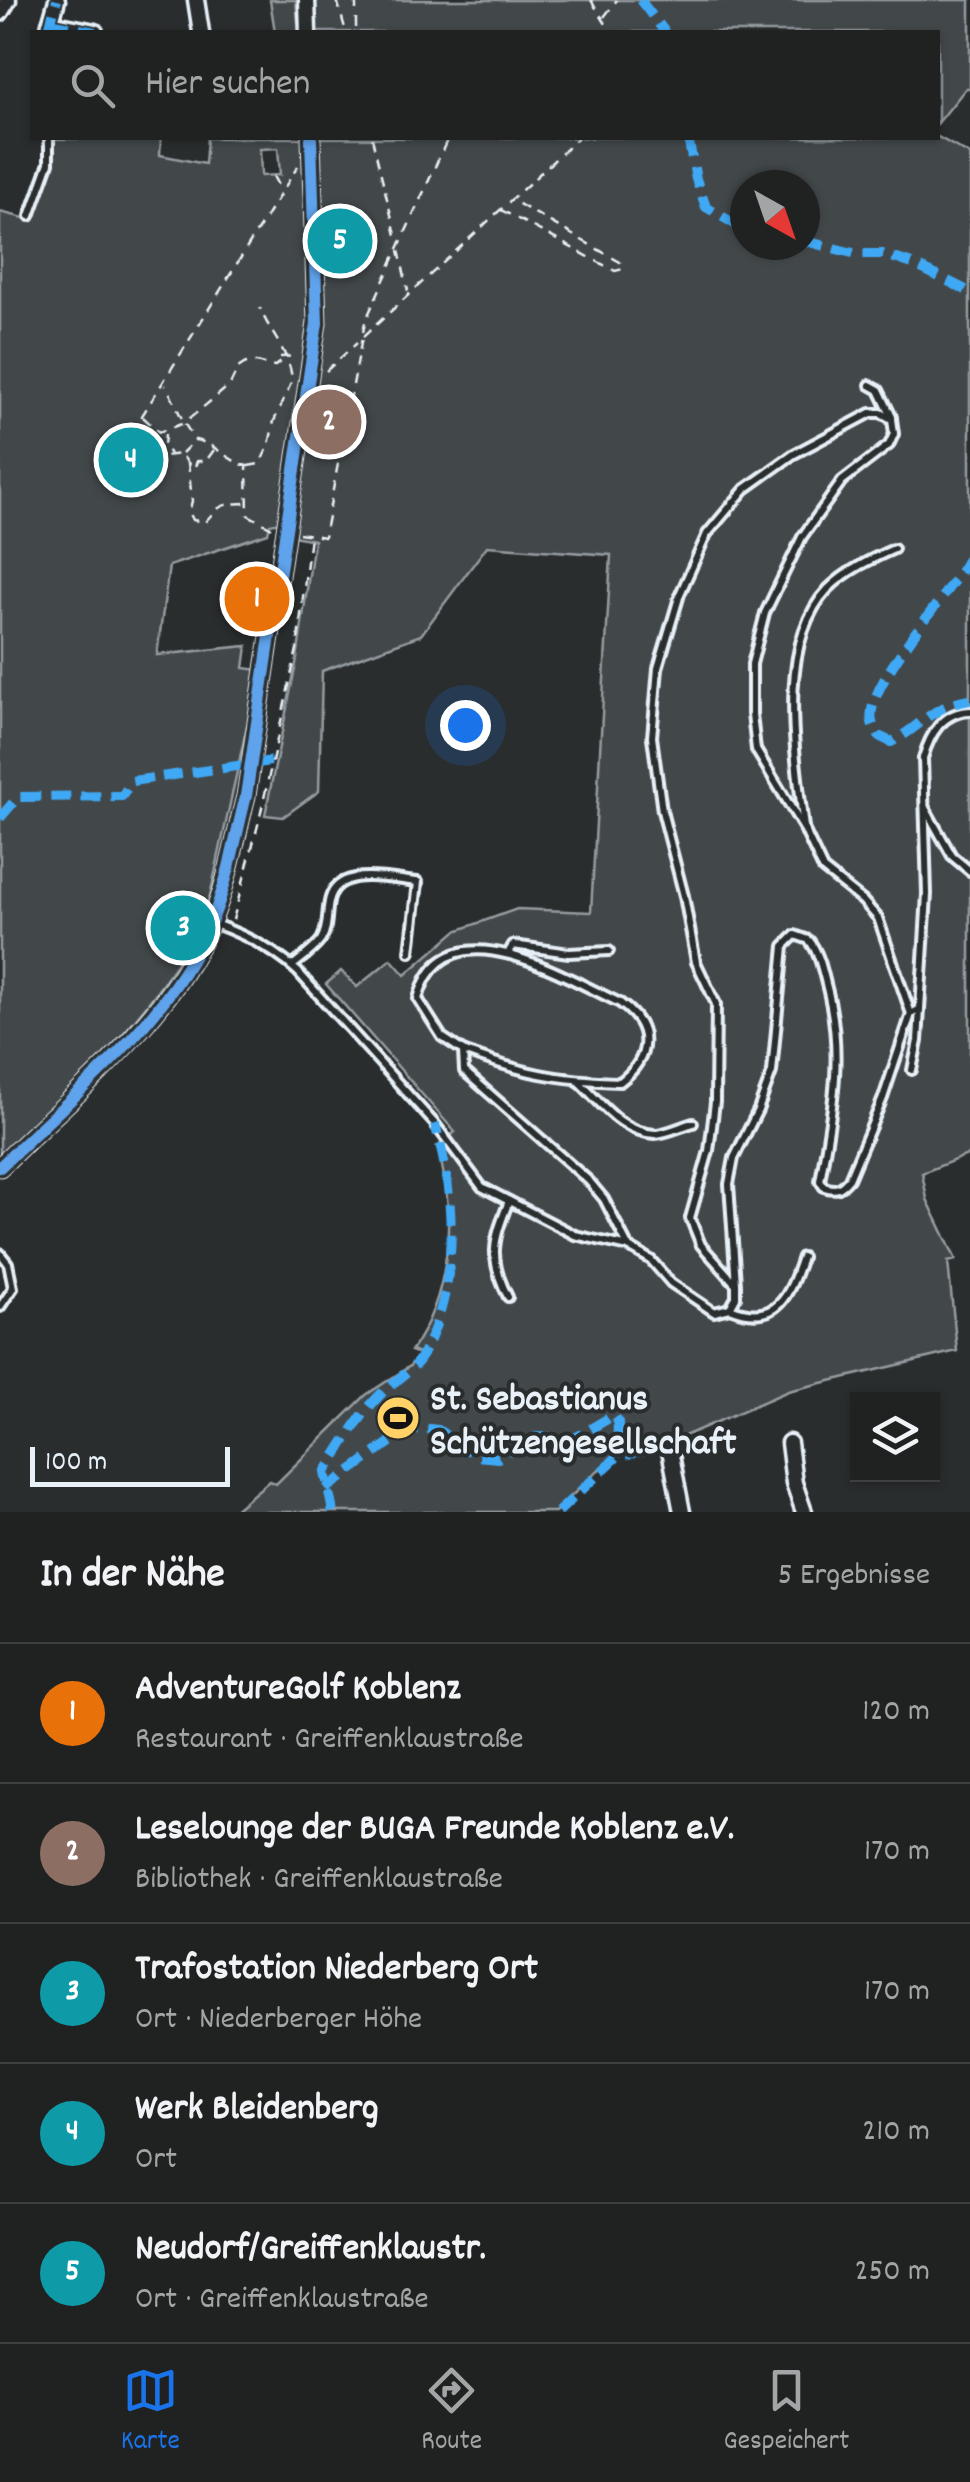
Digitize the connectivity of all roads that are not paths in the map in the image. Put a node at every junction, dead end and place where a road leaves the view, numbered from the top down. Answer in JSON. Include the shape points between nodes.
{"nodes":[{"id":1,"x":8,"y":0,"type":"edge"},
{"id":2,"x":56,"y":0,"type":"edge"},
{"id":3,"x":196,"y":0,"type":"edge"},
{"id":4,"x":307,"y":0,"type":"edge"},
{"id":5,"x":0,"y":14,"type":"edge"},
{"id":6,"x":49,"y":28,"type":"edge"},
{"id":7,"x":201,"y":30,"type":"edge"},
{"id":8,"x":308,"y":30,"type":"edge"},
{"id":9,"x":49,"y":140,"type":"edge"},
{"id":10,"x":312,"y":144,"type":"edge"},
{"id":11,"x":30,"y":216,"type":"dead end"},
{"id":12,"x":870,"y":385,"type":"dead end"},
{"id":13,"x":892,"y":419,"type":"junction"},
{"id":14,"x":894,"y":549,"type":"dead end"},
{"id":15,"x":970,"y":711,"type":"edge"},
{"id":16,"x":924,"y":807,"type":"junction"},
{"id":17,"x":804,"y":829,"type":"junction"},
{"id":18,"x":970,"y":870,"type":"edge"},
{"id":19,"x":210,"y":923,"type":"junction"},
{"id":20,"x":609,"y":951,"type":"dead end"},
{"id":21,"x":410,"y":952,"type":"dead end"},
{"id":22,"x":509,"y":952,"type":"junction"},
{"id":23,"x":292,"y":966,"type":"junction"},
{"id":24,"x":920,"y":1009,"type":"junction"},
{"id":25,"x":911,"y":1014,"type":"junction"},
{"id":26,"x":463,"y":1051,"type":"junction"},
{"id":27,"x":912,"y":1070,"type":"dead end"},
{"id":28,"x":578,"y":1080,"type":"junction"},
{"id":29,"x":693,"y":1123,"type":"dead end"},
{"id":30,"x":0,"y":1166,"type":"edge"},
{"id":31,"x":509,"y":1201,"type":"junction"},
{"id":32,"x":628,"y":1247,"type":"junction"},
{"id":33,"x":0,"y":1253,"type":"edge"},
{"id":34,"x":802,"y":1256,"type":"dead end"},
{"id":35,"x":736,"y":1284,"type":"junction"},
{"id":36,"x":508,"y":1297,"type":"dead end"},
{"id":37,"x":0,"y":1307,"type":"edge"},
{"id":38,"x":730,"y":1308,"type":"junction"},
{"id":39,"x":789,"y":1444,"type":"dead end"},
{"id":40,"x":670,"y":1450,"type":"dead end"},
{"id":41,"x":682,"y":1512,"type":"edge"},
{"id":42,"x":804,"y":1512,"type":"edge"}],
"edges":[{"from":1,"to":5,"type":"street"},
{"from":2,"to":6,"type":"street"},
{"from":3,"to":7,"type":"street"},
{"from":4,"to":8,"type":"street"},
{"from":9,"to":11,"type":"lane"},
{"from":10,"to":19,"type":"street","via":[[317,323],[246,796]]},
{"from":12,"to":13,"type":"lane"},
{"from":13,"to":17,"type":"lane","via":[[889,445],[842,481],[802,537],[764,613],[752,664],[756,750]]},
{"from":13,"to":35,"type":"lane","via":[[871,413],[745,489],[707,534],[658,668],[652,738],[662,811],[696,962],[716,1004],[715,1102],[690,1218],[701,1245]]},
{"from":14,"to":17,"type":"lane","via":[[828,588],[802,634],[793,723]]},
{"from":15,"to":16,"type":"lane","via":[[941,721],[928,738]]},
{"from":16,"to":18,"type":"lane","via":[[952,856]]},
{"from":16,"to":24,"type":"lane"},
{"from":17,"to":25,"type":"lane","via":[[823,869],[878,918]]},
{"from":19,"to":23,"type":"lane"},
{"from":19,"to":30,"type":"street","via":[[152,1015]]},
{"from":20,"to":22,"type":"lane","via":[[512,945]]},
{"from":21,"to":23,"type":"lane","via":[[418,882],[352,878],[330,898],[320,941]]},
{"from":22,"to":26,"type":"lane","via":[[458,954],[424,977],[418,999],[442,1037]]},
{"from":22,"to":28,"type":"lane","via":[[634,1012],[645,1048],[634,1071],[620,1082]]},
{"from":23,"to":31,"type":"lane","via":[[482,1186]]},
{"from":24,"to":25,"type":"lane"},
{"from":24,"to":27,"type":"lane"},
{"from":25,"to":35,"type":"lane","via":[[849,1179],[842,1187],[824,1188],[838,1045],[832,1006],[809,940],[795,936],[784,946],[772,1072],[729,1184]]},
{"from":26,"to":28,"type":"lane","via":[[510,1069]]},
{"from":26,"to":32,"type":"lane","via":[[464,1071],[597,1190]]},
{"from":28,"to":29,"type":"lane","via":[[628,1126],[656,1134]]},
{"from":31,"to":32,"type":"lane","via":[[574,1235]]},
{"from":31,"to":36,"type":"lane","via":[[494,1270]]},
{"from":32,"to":38,"type":"lane","via":[[714,1312]]},
{"from":33,"to":37,"type":"lane","via":[[13,1288]]},
{"from":34,"to":38,"type":"lane","via":[[792,1287],[772,1310],[758,1316]]},
{"from":35,"to":38,"type":"lane"},
{"from":39,"to":42,"type":"street"},
{"from":40,"to":41,"type":"street"}]}
